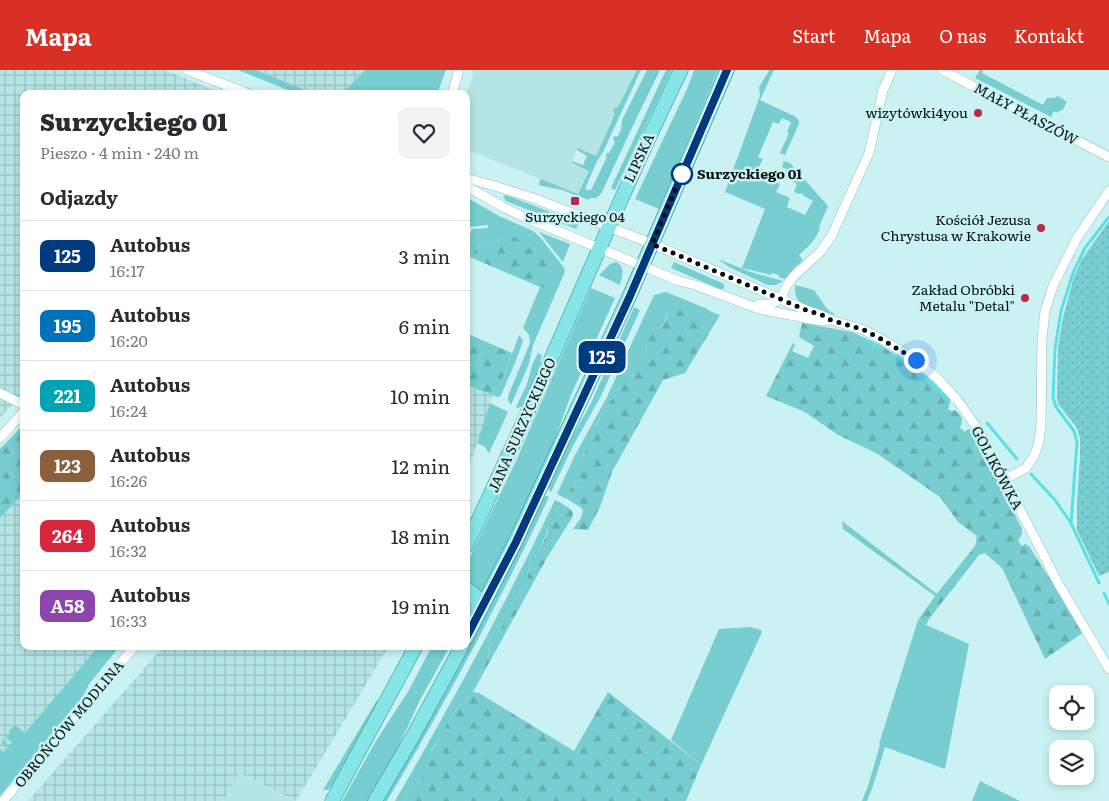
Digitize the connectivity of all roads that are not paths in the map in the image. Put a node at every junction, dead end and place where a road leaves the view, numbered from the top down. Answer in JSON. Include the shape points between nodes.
{"nodes":[{"id":1,"x":187,"y":70,"type":"edge"},
{"id":2,"x":459,"y":70,"type":"edge"},
{"id":3,"x":681,"y":70,"type":"edge"},
{"id":4,"x":727,"y":70,"type":"edge"},
{"id":5,"x":892,"y":70,"type":"edge"},
{"id":6,"x":942,"y":70,"type":"edge"},
{"id":7,"x":239,"y":90,"type":"edge"},
{"id":8,"x":453,"y":90,"type":"edge"},
{"id":9,"x":1109,"y":158,"type":"edge"},
{"id":10,"x":470,"y":179,"type":"edge"},
{"id":11,"x":470,"y":188,"type":"edge"},
{"id":12,"x":1109,"y":191,"type":"edge"},
{"id":13,"x":608,"y":228,"type":"junction"},
{"id":14,"x":652,"y":244,"type":"junction"},
{"id":15,"x":599,"y":247,"type":"junction"},
{"id":16,"x":643,"y":266,"type":"junction"},
{"id":17,"x":781,"y":299,"type":"junction"},
{"id":18,"x":745,"y":303,"type":"junction"},
{"id":19,"x":795,"y":316,"type":"junction"},
{"id":20,"x":831,"y":320,"type":"junction"},
{"id":21,"x":0,"y":393,"type":"edge"},
{"id":22,"x":20,"y":403,"type":"edge"},
{"id":23,"x":20,"y":416,"type":"edge"},
{"id":24,"x":0,"y":438,"type":"edge"},
{"id":25,"x":1004,"y":480,"type":"junction"},
{"id":26,"x":470,"y":537,"type":"edge"},
{"id":27,"x":470,"y":591,"type":"edge"},
{"id":28,"x":475,"y":621,"type":"junction"},
{"id":29,"x":470,"y":630,"type":"edge"},
{"id":30,"x":132,"y":650,"type":"edge"},
{"id":31,"x":414,"y":650,"type":"edge"},
{"id":32,"x":460,"y":650,"type":"edge"},
{"id":33,"x":1109,"y":669,"type":"edge"},
{"id":34,"x":3,"y":801,"type":"edge"},
{"id":35,"x":332,"y":801,"type":"edge"},
{"id":36,"x":374,"y":801,"type":"edge"}],
"edges":[{"from":1,"to":7,"type":"street"},
{"from":2,"to":8,"type":"street"},
{"from":3,"to":13,"type":"main road","name":"LIPSKA"},
{"from":4,"to":14,"type":"main road"},
{"from":5,"to":17,"type":"street","via":[[883,90],[869,154],[831,237],[794,277]]},
{"from":6,"to":9,"type":"street","name":"MAŁY PŁASZÓW"},
{"from":10,"to":13,"type":"street","name":"GOLIKÓWKA","via":[[533,198]]},
{"from":11,"to":15,"type":"street","name":"GOLIKÓWKA","via":[[526,218]]},
{"from":12,"to":25,"type":"street","via":[[1077,238],[1045,311],[1041,425],[1034,456],[1026,468]]},
{"from":13,"to":14,"type":"street","name":"GOLIKÓWKA"},
{"from":13,"to":15,"type":"main road","name":"LIPSKA"},
{"from":14,"to":16,"type":"main road"},
{"from":14,"to":17,"type":"street","name":"GOLIKÓWKA"},
{"from":15,"to":16,"type":"street","name":"GOLIKÓWKA"},
{"from":15,"to":26,"type":"main road","name":"JANA SURZYCKIEGO","via":[[534,401]]},
{"from":16,"to":18,"type":"street","name":"GOLIKÓWKA"},
{"from":16,"to":28,"type":"main road","via":[[516,542]]},
{"from":17,"to":18,"type":"street","name":"GOLIKÓWKA","via":[[767,305]]},
{"from":17,"to":19,"type":"street","name":"GOLIKÓWKA"},
{"from":17,"to":20,"type":"street","name":"GOLIKÓWKA"},
{"from":18,"to":19,"type":"street","name":"GOLIKÓWKA"},
{"from":19,"to":20,"type":"street","name":"GOLIKÓWKA"},
{"from":20,"to":25,"type":"street","name":"GOLIKÓWKA","via":[[877,336],[916,360],[938,379],[980,432]]},
{"from":21,"to":22,"type":"street"},
{"from":23,"to":24,"type":"street"},
{"from":25,"to":33,"type":"street","name":"GOLIKÓWKA","via":[[1058,583]]},
{"from":27,"to":28,"type":"main road","via":[[479,602]]},
{"from":28,"to":29,"type":"main road"},
{"from":30,"to":34,"type":"street","name":"OBROŃCÓW MODLINA"},
{"from":31,"to":35,"type":"main road"},
{"from":32,"to":36,"type":"main road"}]}
